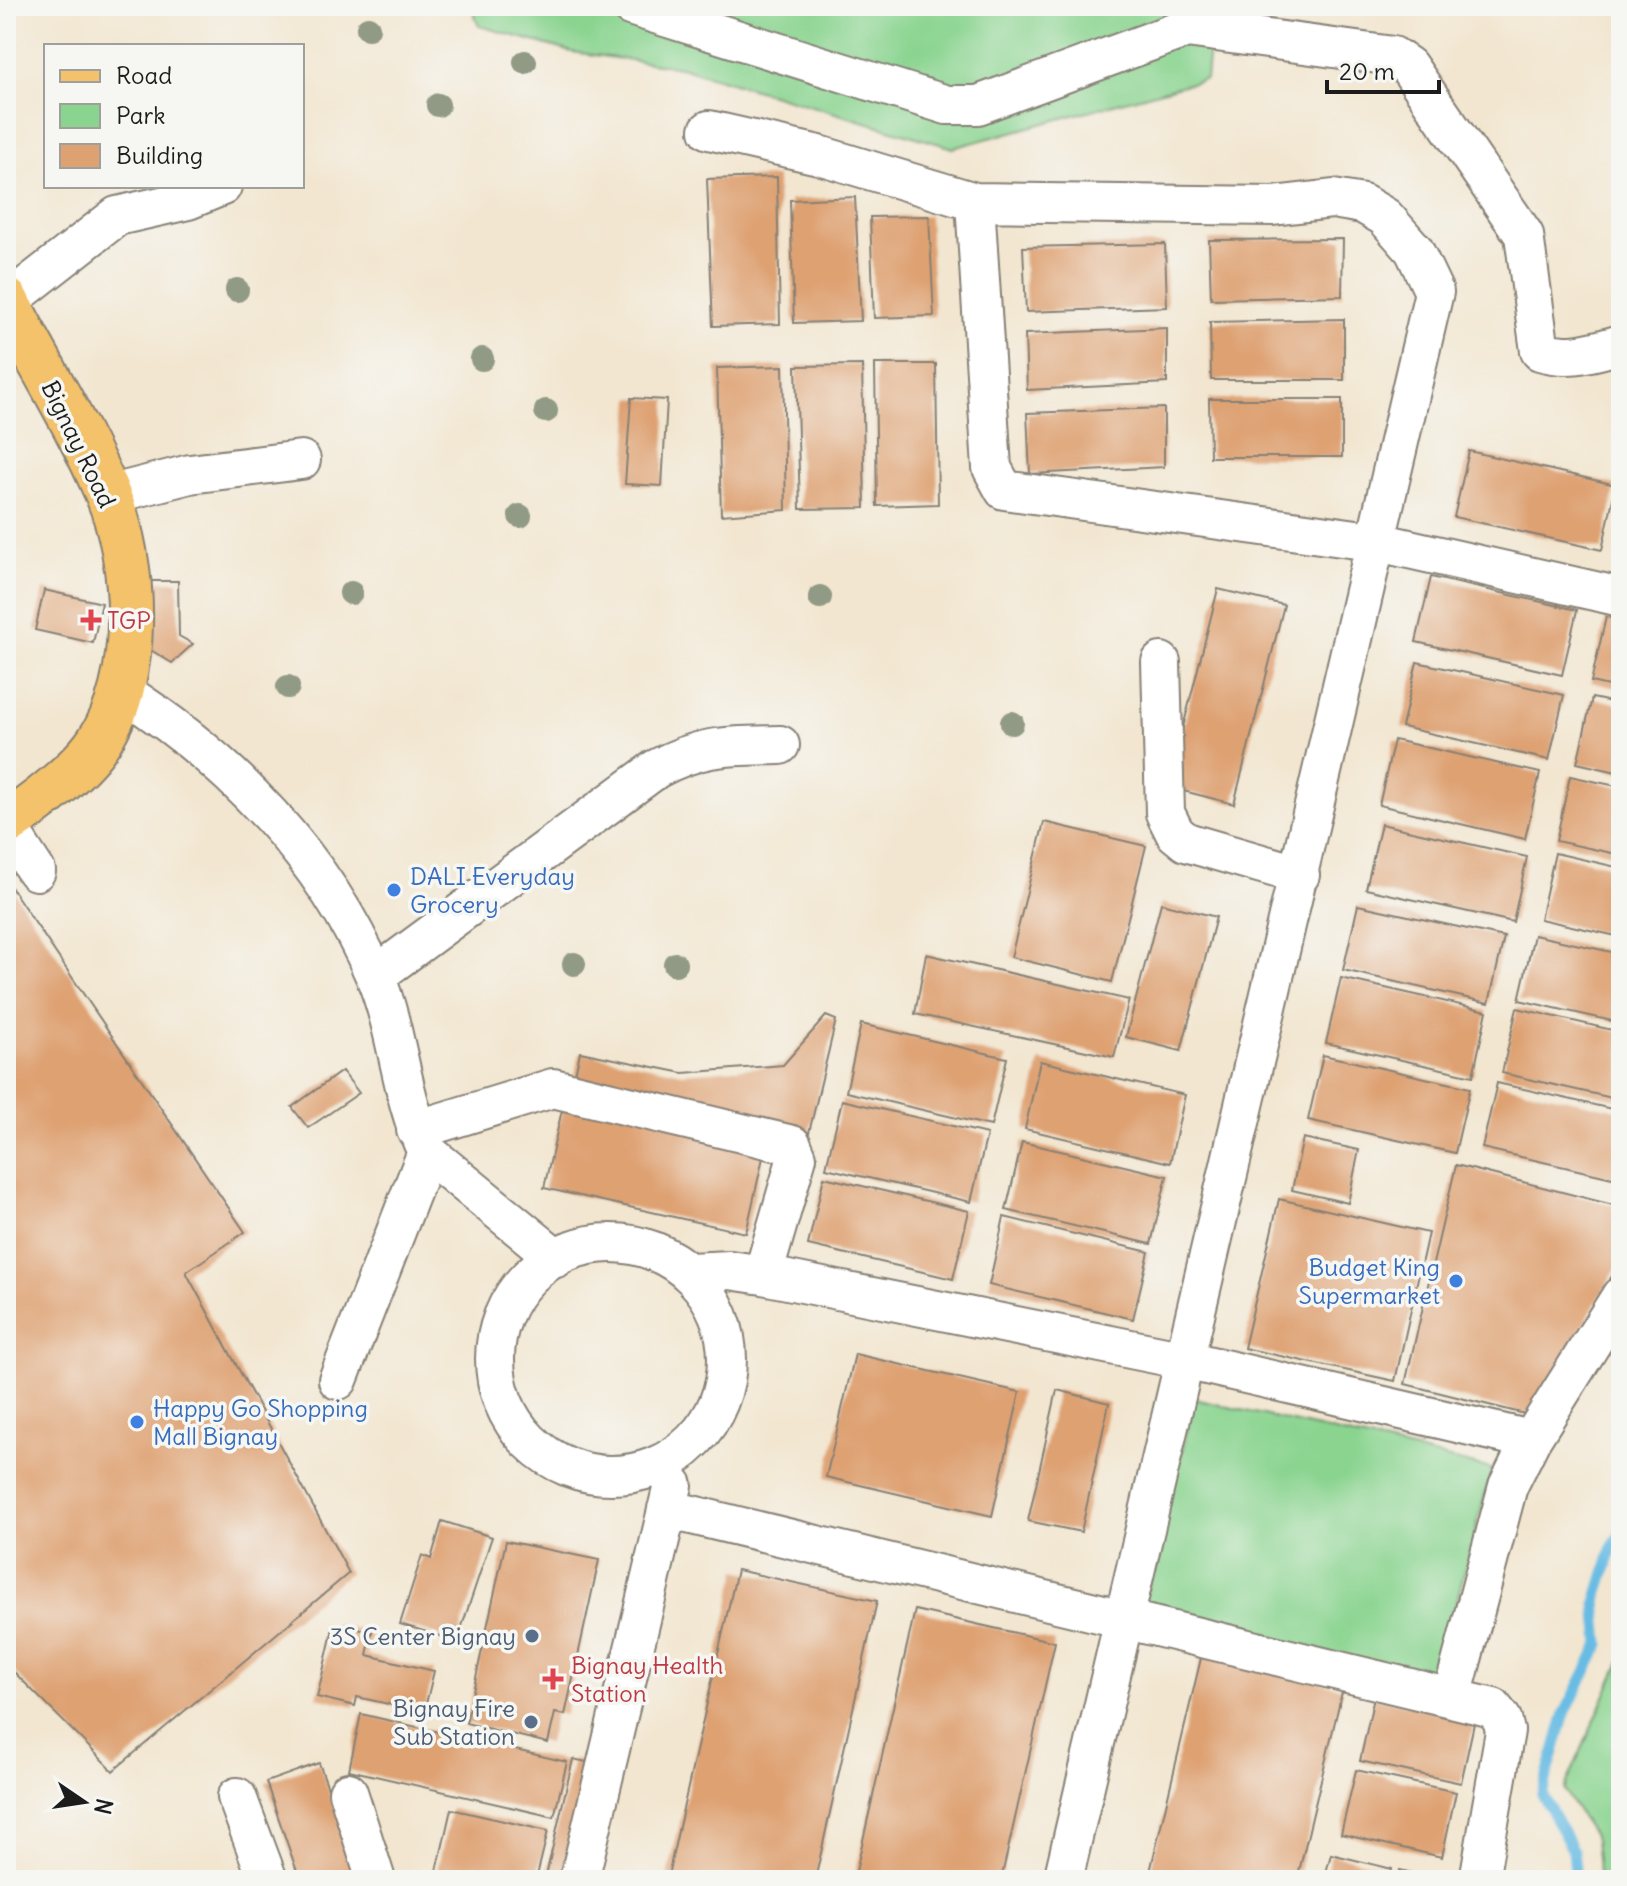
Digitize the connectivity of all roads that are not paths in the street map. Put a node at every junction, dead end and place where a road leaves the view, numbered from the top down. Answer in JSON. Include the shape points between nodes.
{"nodes":[{"id":1,"x":630,"y":6,"type":"edge"},
{"id":2,"x":1188,"y":17,"type":"edge"},
{"id":3,"x":709,"y":130,"type":"dead end"},
{"id":4,"x":217,"y":188,"type":"edge"},
{"id":5,"x":975,"y":202,"type":"junction"},
{"id":6,"x":7,"y":301,"type":"edge"},
{"id":7,"x":1621,"y":344,"type":"edge"},
{"id":8,"x":301,"y":460,"type":"dead end"},
{"id":9,"x":108,"y":495,"type":"junction"},
{"id":10,"x":1378,"y":542,"type":"junction"},
{"id":11,"x":1621,"y":597,"type":"edge"},
{"id":12,"x":1161,"y":662,"type":"dead end"},
{"id":13,"x":123,"y":692,"type":"junction"},
{"id":14,"x":780,"y":745,"type":"dead end"},
{"id":15,"x":6,"y":824,"type":"edge"},
{"id":16,"x":36,"y":871,"type":"dead end"},
{"id":17,"x":1300,"y":875,"type":"junction"},
{"id":18,"x":375,"y":976,"type":"junction"},
{"id":19,"x":422,"y":1141,"type":"junction"},
{"id":20,"x":556,"y":1258,"type":"junction"},
{"id":21,"x":690,"y":1272,"type":"junction"},
{"id":22,"x":763,"y":1275,"type":"junction"},
{"id":23,"x":1621,"y":1296,"type":"edge"},
{"id":24,"x":1185,"y":1360,"type":"junction"},
{"id":25,"x":338,"y":1380,"type":"dead end"},
{"id":26,"x":1531,"y":1440,"type":"junction"},
{"id":27,"x":679,"y":1455,"type":"junction"},
{"id":28,"x":667,"y":1509,"type":"junction"},
{"id":29,"x":1122,"y":1620,"type":"junction"},
{"id":30,"x":1452,"y":1697,"type":"junction"},
{"id":31,"x":348,"y":1792,"type":"dead end"},
{"id":32,"x":237,"y":1797,"type":"dead end"},
{"id":33,"x":268,"y":1880,"type":"edge"},
{"id":34,"x":376,"y":1880,"type":"edge"},
{"id":35,"x":579,"y":1880,"type":"edge"},
{"id":36,"x":1063,"y":1880,"type":"edge"},
{"id":37,"x":1479,"y":1880,"type":"edge"}],
"edges":[{"from":1,"to":2,"type":"street","via":[[962,106],[978,105]]},
{"from":2,"to":7,"type":"street","via":[[1393,56],[1408,66],[1524,235],[1540,351],[1580,356]]},
{"from":3,"to":5,"type":"street","via":[[819,155]]},
{"from":4,"to":6,"type":"street","via":[[117,216]]},
{"from":5,"to":10,"type":"street","via":[[992,468],[1004,490]]},
{"from":5,"to":10,"type":"street","via":[[1273,206],[1333,199],[1363,204],[1385,217],[1414,250],[1434,292]]},
{"from":6,"to":9,"type":"main road","name":"Bignay Road"},
{"from":8,"to":9,"type":"street","via":[[190,474]]},
{"from":9,"to":13,"type":"main road","name":"Bignay Road","via":[[130,577]]},
{"from":10,"to":11,"type":"street"},
{"from":10,"to":17,"type":"street"},
{"from":12,"to":17,"type":"street","via":[[1165,813],[1175,833],[1186,842]]},
{"from":13,"to":15,"type":"main road","via":[[97,745],[31,808]]},
{"from":13,"to":18,"type":"street","via":[[175,725],[251,794],[321,877]]},
{"from":14,"to":18,"type":"street","via":[[709,747],[656,769]]},
{"from":15,"to":16,"type":"street"},
{"from":17,"to":24,"type":"street"},
{"from":18,"to":19,"type":"street"},
{"from":19,"to":20,"type":"street"},
{"from":19,"to":22,"type":"street","via":[[553,1088],[792,1145],[797,1157]]},
{"from":19,"to":25,"type":"street"},
{"from":20,"to":21,"type":"street","via":[[577,1247],[616,1242],[656,1250]]},
{"from":20,"to":27,"type":"street","via":[[540,1266],[513,1296],[497,1333],[495,1370],[504,1406],[523,1437],[552,1461],[586,1474],[623,1476]]},
{"from":21,"to":22,"type":"street"},
{"from":21,"to":27,"type":"street","via":[[715,1304],[727,1343],[712,1418]]},
{"from":22,"to":24,"type":"street"},
{"from":23,"to":26,"type":"street"},
{"from":24,"to":26,"type":"street"},
{"from":24,"to":29,"type":"street"},
{"from":26,"to":30,"type":"street","via":[[1508,1486]]},
{"from":27,"to":28,"type":"street"},
{"from":28,"to":29,"type":"street"},
{"from":28,"to":35,"type":"street"},
{"from":29,"to":30,"type":"street"},
{"from":29,"to":36,"type":"street"},
{"from":30,"to":37,"type":"street","via":[[1493,1708],[1505,1731]]},
{"from":31,"to":34,"type":"street"},
{"from":32,"to":33,"type":"street"}]}
